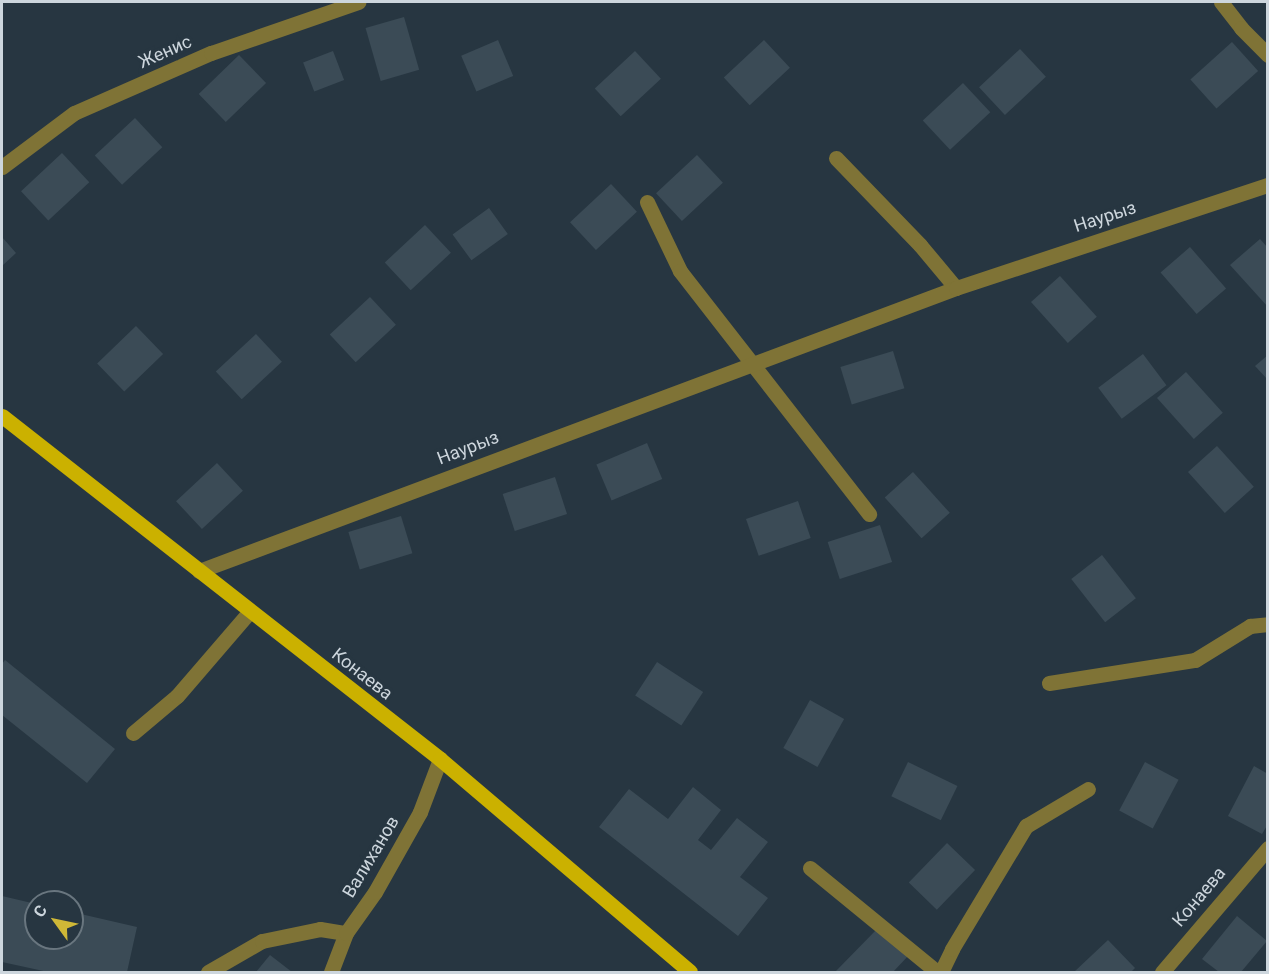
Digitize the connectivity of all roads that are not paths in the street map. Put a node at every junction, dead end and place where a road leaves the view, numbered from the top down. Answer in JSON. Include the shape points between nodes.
{"nodes":[{"id":1,"x":358,"y":2,"type":"edge"},
{"id":2,"x":1221,"y":2,"type":"edge"},
{"id":3,"x":1268,"y":55,"type":"edge"},
{"id":4,"x":836,"y":158,"type":"dead end"},
{"id":5,"x":2,"y":167,"type":"edge"},
{"id":6,"x":1268,"y":185,"type":"edge"},
{"id":7,"x":647,"y":202,"type":"dead end"},
{"id":8,"x":956,"y":288,"type":"junction"},
{"id":9,"x":751,"y":363,"type":"junction"},
{"id":10,"x":2,"y":416,"type":"edge"},
{"id":11,"x":869,"y":514,"type":"dead end"},
{"id":12,"x":199,"y":571,"type":"junction"},
{"id":13,"x":250,"y":611,"type":"junction"},
{"id":14,"x":1268,"y":624,"type":"edge"},
{"id":15,"x":1049,"y":683,"type":"dead end"},
{"id":16,"x":134,"y":733,"type":"dead end"},
{"id":17,"x":440,"y":759,"type":"junction"},
{"id":18,"x":1089,"y":789,"type":"dead end"},
{"id":19,"x":1268,"y":848,"type":"edge"},
{"id":20,"x":810,"y":868,"type":"dead end"},
{"id":21,"x":346,"y":933,"type":"junction"},
{"id":22,"x":208,"y":972,"type":"edge"},
{"id":23,"x":331,"y":972,"type":"edge"},
{"id":24,"x":690,"y":972,"type":"edge"},
{"id":25,"x":939,"y":972,"type":"edge"},
{"id":26,"x":1162,"y":972,"type":"edge"}],
"edges":[{"from":1,"to":5,"type":"street","name":"Женис","via":[[211,53],[74,113]]},
{"from":2,"to":3,"type":"street"},
{"from":4,"to":8,"type":"street"},
{"from":6,"to":8,"type":"street","name":"Наурыз"},
{"from":7,"to":9,"type":"street","via":[[680,271]]},
{"from":8,"to":9,"type":"street","name":"Наурыз"},
{"from":9,"to":11,"type":"street"},
{"from":9,"to":12,"type":"street","name":"Наурыз"},
{"from":10,"to":12,"type":"main road","name":"Конаева"},
{"from":12,"to":13,"type":"main road","name":"Конаева"},
{"from":13,"to":16,"type":"street","via":[[177,696]]},
{"from":13,"to":17,"type":"main road","name":"Конаева"},
{"from":14,"to":15,"type":"street","via":[[1250,626],[1195,660]]},
{"from":17,"to":21,"type":"street","name":"Валиханов","via":[[420,812],[375,892]]},
{"from":17,"to":24,"type":"main road","name":"Конаева"},
{"from":18,"to":25,"type":"street","via":[[1026,826]]},
{"from":19,"to":26,"type":"street","name":"Конаева"},
{"from":20,"to":25,"type":"street"},
{"from":21,"to":22,"type":"street","via":[[320,929],[262,941]]},
{"from":21,"to":23,"type":"street","name":"Валиханов"}]}
